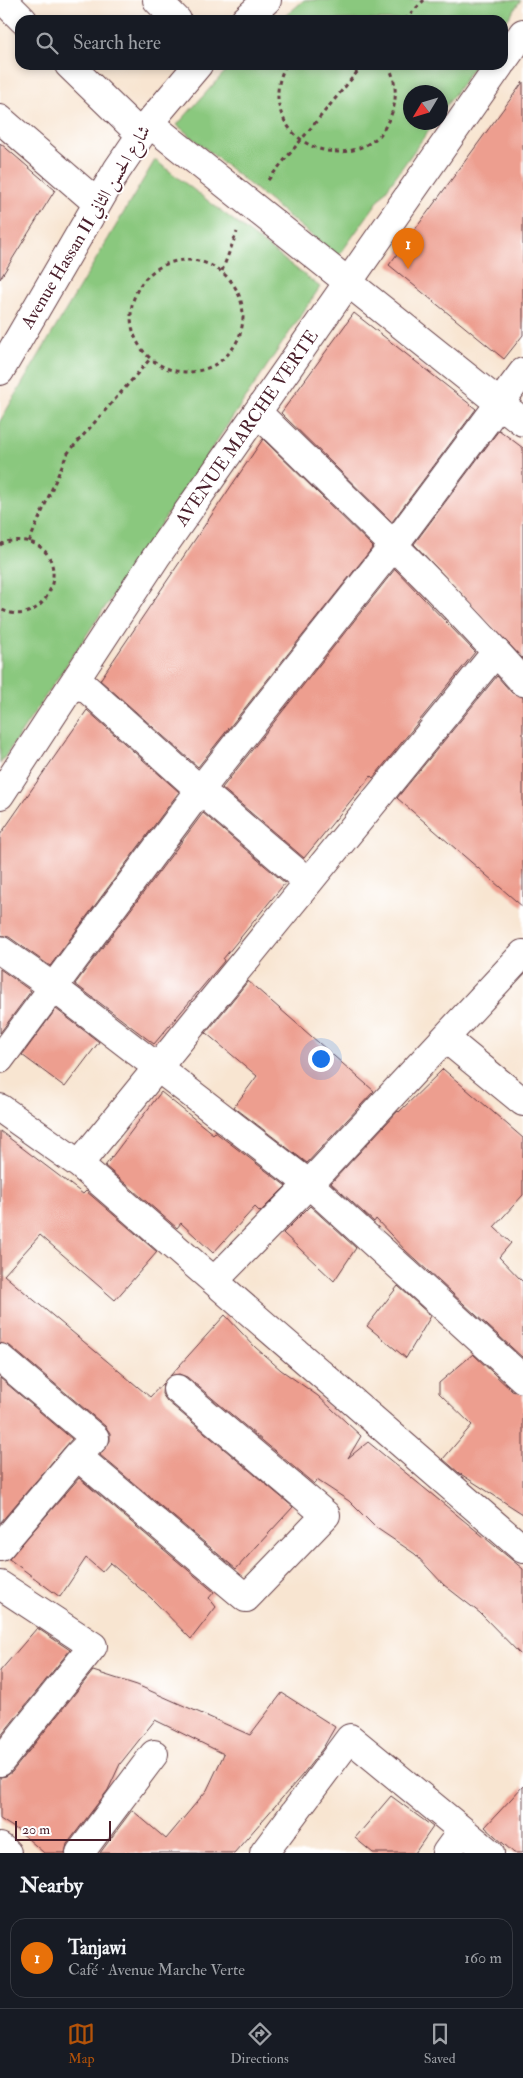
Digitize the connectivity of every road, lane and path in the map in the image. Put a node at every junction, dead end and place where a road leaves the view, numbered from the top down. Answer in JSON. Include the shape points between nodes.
{"nodes":[{"id":1,"x":3,"y":0,"type":"edge"},
{"id":2,"x":157,"y":0,"type":"edge"},
{"id":3,"x":267,"y":0,"type":"edge"},
{"id":4,"x":424,"y":0,"type":"edge"},
{"id":5,"x":18,"y":15,"type":"edge"},
{"id":6,"x":172,"y":15,"type":"edge"},
{"id":7,"x":250,"y":15,"type":"edge"},
{"id":8,"x":410,"y":15,"type":"edge"},
{"id":9,"x":523,"y":33,"type":"edge"},
{"id":10,"x":508,"y":54,"type":"edge"},
{"id":11,"x":75,"y":70,"type":"edge"},
{"id":12,"x":194,"y":70,"type":"edge"},
{"id":13,"x":284,"y":70,"type":"edge"},
{"id":14,"x":359,"y":70,"type":"edge"},
{"id":15,"x":390,"y":70,"type":"edge"},
{"id":16,"x":497,"y":70,"type":"edge"},
{"id":17,"x":0,"y":119,"type":"edge"},
{"id":18,"x":145,"y":129,"type":"junction"},
{"id":19,"x":300,"y":139,"type":"junction"},
{"id":20,"x":97,"y":202,"type":"junction"},
{"id":21,"x":250,"y":202,"type":"junction"},
{"id":22,"x":222,"y":271,"type":"junction"},
{"id":23,"x":349,"y":282,"type":"junction"},
{"id":24,"x":151,"y":358,"type":"junction"},
{"id":25,"x":0,"y":371,"type":"edge"},
{"id":26,"x":523,"y":372,"type":"edge"},
{"id":27,"x":501,"y":404,"type":"junction"},
{"id":28,"x":258,"y":413,"type":"junction"},
{"id":29,"x":523,"y":422,"type":"edge"},
{"id":30,"x":29,"y":542,"type":"junction"},
{"id":31,"x":0,"y":545,"type":"edge"},
{"id":32,"x":394,"y":546,"type":"junction"},
{"id":33,"x":1,"y":610,"type":"edge"},
{"id":34,"x":496,"y":652,"type":"junction"},
{"id":35,"x":76,"y":679,"type":"junction"},
{"id":36,"x":523,"y":682,"type":"edge"},
{"id":37,"x":200,"y":790,"type":"junction"},
{"id":38,"x":0,"y":794,"type":"edge"},
{"id":39,"x":308,"y":882,"type":"junction"},
{"id":40,"x":0,"y":950,"type":"edge"},
{"id":41,"x":523,"y":954,"type":"edge"},
{"id":42,"x":53,"y":987,"type":"junction"},
{"id":43,"x":444,"y":1038,"type":"junction"},
{"id":44,"x":0,"y":1059,"type":"edge"},
{"id":45,"x":157,"y":1067,"type":"junction"},
{"id":46,"x":523,"y":1102,"type":"edge"},
{"id":47,"x":0,"y":1108,"type":"edge"},
{"id":48,"x":79,"y":1164,"type":"junction"},
{"id":49,"x":309,"y":1184,"type":"junction"},
{"id":50,"x":214,"y":1281,"type":"junction"},
{"id":51,"x":0,"y":1358,"type":"edge"},
{"id":52,"x":523,"y":1379,"type":"edge"},
{"id":53,"x":178,"y":1389,"type":"dead end"},
{"id":54,"x":77,"y":1456,"type":"junction"},
{"id":55,"x":0,"y":1547,"type":"edge"},
{"id":56,"x":523,"y":1549,"type":"edge"},
{"id":57,"x":0,"y":1585,"type":"edge"},
{"id":58,"x":154,"y":1754,"type":"dead end"},
{"id":59,"x":0,"y":1762,"type":"edge"},
{"id":60,"x":462,"y":1831,"type":"junction"},
{"id":61,"x":0,"y":1848,"type":"edge"},
{"id":62,"x":7,"y":1853,"type":"edge"},
{"id":63,"x":80,"y":1853,"type":"edge"},
{"id":64,"x":264,"y":1853,"type":"edge"},
{"id":65,"x":446,"y":1853,"type":"edge"},
{"id":66,"x":490,"y":1853,"type":"edge"}],
"edges":[{"from":1,"to":5,"type":"street"},
{"from":2,"to":6,"type":"street"},
{"from":3,"to":7,"type":"street"},
{"from":4,"to":8,"type":"path"},
{"from":9,"to":10,"type":"street"},
{"from":11,"to":18,"type":"street"},
{"from":12,"to":18,"type":"street","name":"Avenue Hassan II شارع الحسن الثاني"},
{"from":13,"to":19,"type":"path","via":[[278,90],[282,115],[293,134]]},
{"from":14,"to":19,"type":"path"},
{"from":15,"to":19,"type":"path","via":[[395,85],[394,111],[380,135],[357,150],[332,152],[312,148]]},
{"from":16,"to":23,"type":"street","name":"AVENUE MARCHE VERTE"},
{"from":17,"to":20,"type":"street"},
{"from":18,"to":20,"type":"street","name":"Avenue Hassan II شارع الحسن الثاني"},
{"from":18,"to":21,"type":"street"},
{"from":19,"to":21,"type":"path"},
{"from":20,"to":25,"type":"street","name":"Avenue Hassan II شارع الحسن الثاني"},
{"from":21,"to":22,"type":"path"},
{"from":21,"to":23,"type":"street"},
{"from":22,"to":24,"type":"path","via":[[205,262],[186,259],[167,263],[150,273],[138,288],[132,306],[132,325],[138,343]]},
{"from":22,"to":24,"type":"path","via":[[242,300],[244,318],[240,336],[231,352],[218,363],[201,370],[183,372],[166,368]]},
{"from":23,"to":27,"type":"street"},
{"from":23,"to":28,"type":"street","name":"AVENUE MARCHE VERTE"},
{"from":24,"to":30,"type":"path","via":[[67,454]]},
{"from":26,"to":27,"type":"street"},
{"from":27,"to":29,"type":"street"},
{"from":27,"to":32,"type":"street"},
{"from":28,"to":32,"type":"street"},
{"from":28,"to":35,"type":"street","name":"AVENUE MARCHE VERTE"},
{"from":30,"to":31,"type":"path","via":[[16,540]]},
{"from":30,"to":33,"type":"path","via":[[49,558],[54,580],[51,591],[36,608],[19,613]]},
{"from":32,"to":34,"type":"street"},
{"from":32,"to":37,"type":"street"},
{"from":34,"to":36,"type":"street"},
{"from":34,"to":39,"type":"street"},
{"from":35,"to":37,"type":"street"},
{"from":35,"to":38,"type":"street","name":"AVENUE MARCHE VERTE"},
{"from":37,"to":39,"type":"street"},
{"from":37,"to":42,"type":"street"},
{"from":39,"to":45,"type":"street"},
{"from":40,"to":42,"type":"street"},
{"from":41,"to":43,"type":"street"},
{"from":42,"to":44,"type":"street"},
{"from":42,"to":45,"type":"street"},
{"from":43,"to":46,"type":"street"},
{"from":43,"to":49,"type":"street"},
{"from":45,"to":48,"type":"street"},
{"from":45,"to":49,"type":"street"},
{"from":47,"to":48,"type":"street"},
{"from":48,"to":50,"type":"street"},
{"from":49,"to":50,"type":"street"},
{"from":49,"to":52,"type":"street"},
{"from":50,"to":56,"type":"street"},
{"from":51,"to":54,"type":"street","via":[[95,1438]]},
{"from":53,"to":54,"type":"street","via":[[326,1515],[246,1598]]},
{"from":54,"to":55,"type":"street"},
{"from":57,"to":59,"type":"street","via":[[93,1646]]},
{"from":58,"to":63,"type":"street"},
{"from":60,"to":64,"type":"street","via":[[350,1738]]},
{"from":60,"to":65,"type":"street"},
{"from":60,"to":66,"type":"street"},
{"from":61,"to":62,"type":"street"}]}
